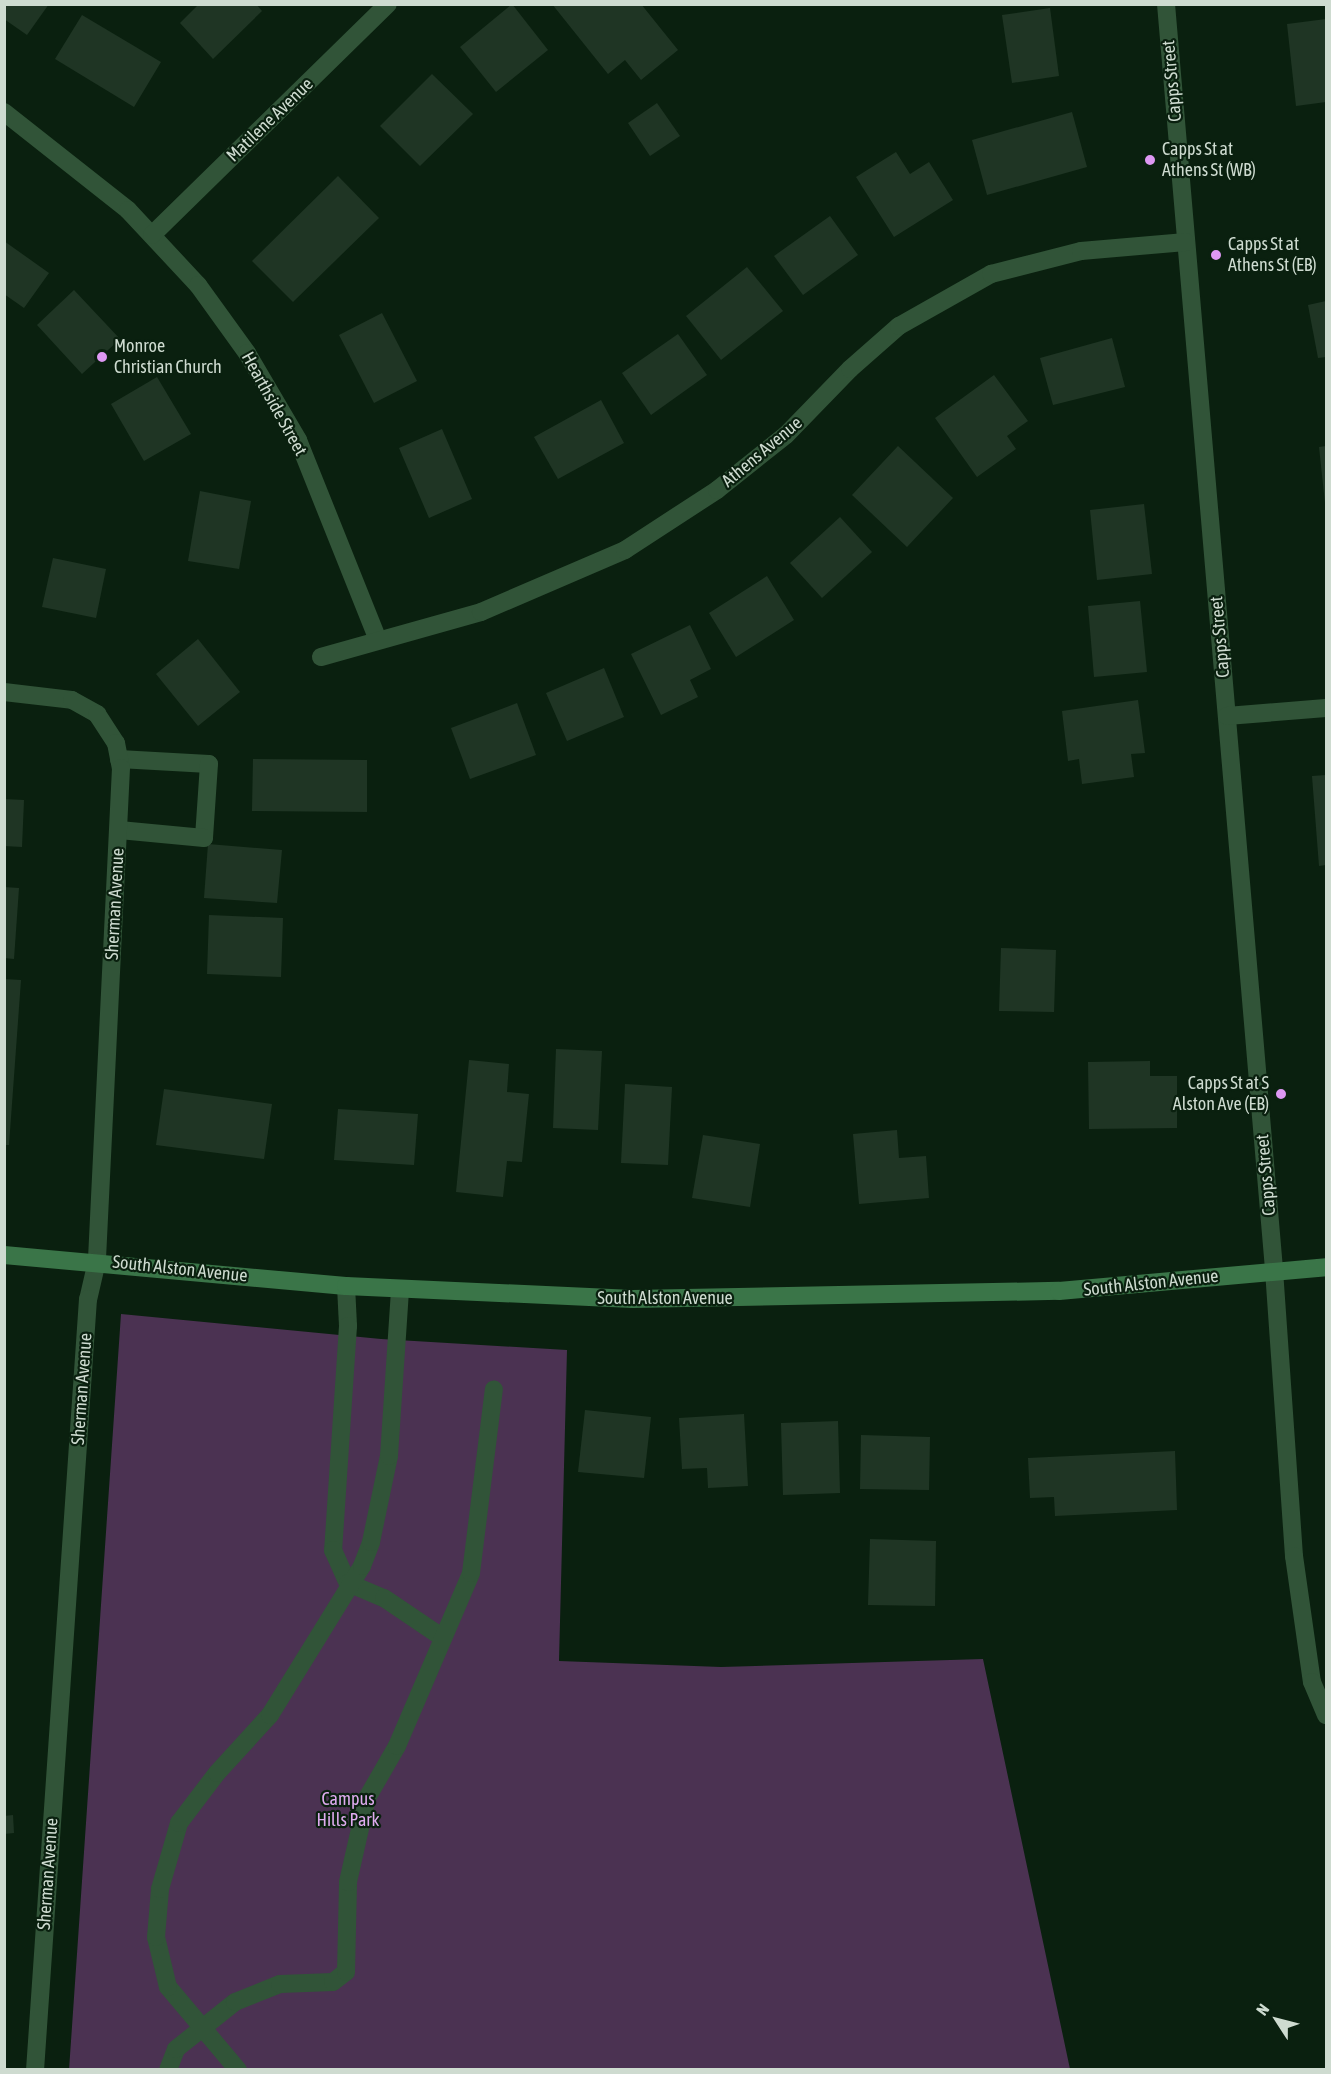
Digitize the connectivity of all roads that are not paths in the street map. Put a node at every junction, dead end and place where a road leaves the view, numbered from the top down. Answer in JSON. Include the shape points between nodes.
{"nodes":[{"id":1,"x":388,"y":4,"type":"edge"},
{"id":2,"x":1166,"y":4,"type":"edge"},
{"id":3,"x":4,"y":112,"type":"edge"},
{"id":4,"x":152,"y":235,"type":"junction"},
{"id":5,"x":1186,"y":242,"type":"junction"},
{"id":6,"x":378,"y":640,"type":"junction"},
{"id":7,"x":321,"y":657,"type":"dead end"},
{"id":8,"x":4,"y":692,"type":"edge"},
{"id":9,"x":1326,"y":708,"type":"edge"},
{"id":10,"x":1227,"y":716,"type":"junction"},
{"id":11,"x":119,"y":759,"type":"junction"},
{"id":12,"x":119,"y":830,"type":"junction"},
{"id":13,"x":4,"y":1255,"type":"edge"},
{"id":14,"x":97,"y":1261,"type":"junction"},
{"id":15,"x":1326,"y":1267,"type":"edge"},
{"id":16,"x":1274,"y":1270,"type":"junction"},
{"id":17,"x":346,"y":1286,"type":"junction"},
{"id":18,"x":400,"y":1289,"type":"junction"},
{"id":19,"x":494,"y":1389,"type":"dead end"},
{"id":20,"x":348,"y":1583,"type":"junction"},
{"id":21,"x":443,"y":1638,"type":"junction"},
{"id":22,"x":1326,"y":1715,"type":"edge"},
{"id":23,"x":202,"y":2030,"type":"junction"},
{"id":24,"x":35,"y":2070,"type":"edge"},
{"id":25,"x":168,"y":2070,"type":"edge"},
{"id":26,"x":238,"y":2070,"type":"edge"}],
"edges":[{"from":1,"to":4,"type":"street","name":"Matilene Avenue"},
{"from":2,"to":5,"type":"street","name":"Capps Street"},
{"from":3,"to":4,"type":"street","name":"Hearthside Street","via":[[128,210]]},
{"from":4,"to":6,"type":"street","name":"Hearthside Street","via":[[198,285],[240,343],[298,440]]},
{"from":5,"to":6,"type":"street","name":"Athens Avenue","via":[[1081,251],[1021,263],[963,287],[899,326],[850,369],[786,435],[655,533],[573,574],[482,612]]},
{"from":5,"to":10,"type":"street","name":"Capps Street"},
{"from":6,"to":7,"type":"street","name":"Athens Avenue"},
{"from":8,"to":11,"type":"street","name":"Sherman Avenue","via":[[72,700],[98,714],[116,742]]},
{"from":9,"to":10,"type":"street"},
{"from":10,"to":16,"type":"street","name":"Capps Street"},
{"from":11,"to":12,"type":"street","name":"Sherman Avenue"},
{"from":11,"to":12,"type":"street","via":[[209,764],[204,838]]},
{"from":12,"to":14,"type":"street","name":"Sherman Avenue"},
{"from":13,"to":14,"type":"street","name":"South Alston Avenue"},
{"from":14,"to":17,"type":"street","name":"South Alston Avenue"},
{"from":14,"to":24,"type":"street","name":"Sherman Avenue","via":[[88,1299]]},
{"from":15,"to":16,"type":"street","name":"South Alston Avenue"},
{"from":16,"to":18,"type":"street","name":"South Alston Avenue","via":[[1080,1290],[948,1296],[644,1299]]},
{"from":16,"to":22,"type":"street","name":"Capps Street","via":[[1294,1556],[1312,1682]]},
{"from":17,"to":18,"type":"street","name":"South Alston Avenue"},
{"from":17,"to":20,"type":"street","via":[[348,1326],[333,1550]]},
{"from":18,"to":20,"type":"street","via":[[389,1456],[371,1542],[362,1566]]},
{"from":19,"to":21,"type":"street","via":[[471,1573]]},
{"from":20,"to":21,"type":"street","via":[[384,1598]]},
{"from":20,"to":23,"type":"street","via":[[270,1715],[217,1773],[179,1823],[160,1889],[156,1937],[168,1987]]},
{"from":21,"to":23,"type":"street","via":[[397,1746],[367,1798],[348,1882],[346,1972],[333,1982],[280,1984],[234,2002]]},
{"from":23,"to":25,"type":"street","via":[[176,2049]]},
{"from":23,"to":26,"type":"street"}]}
